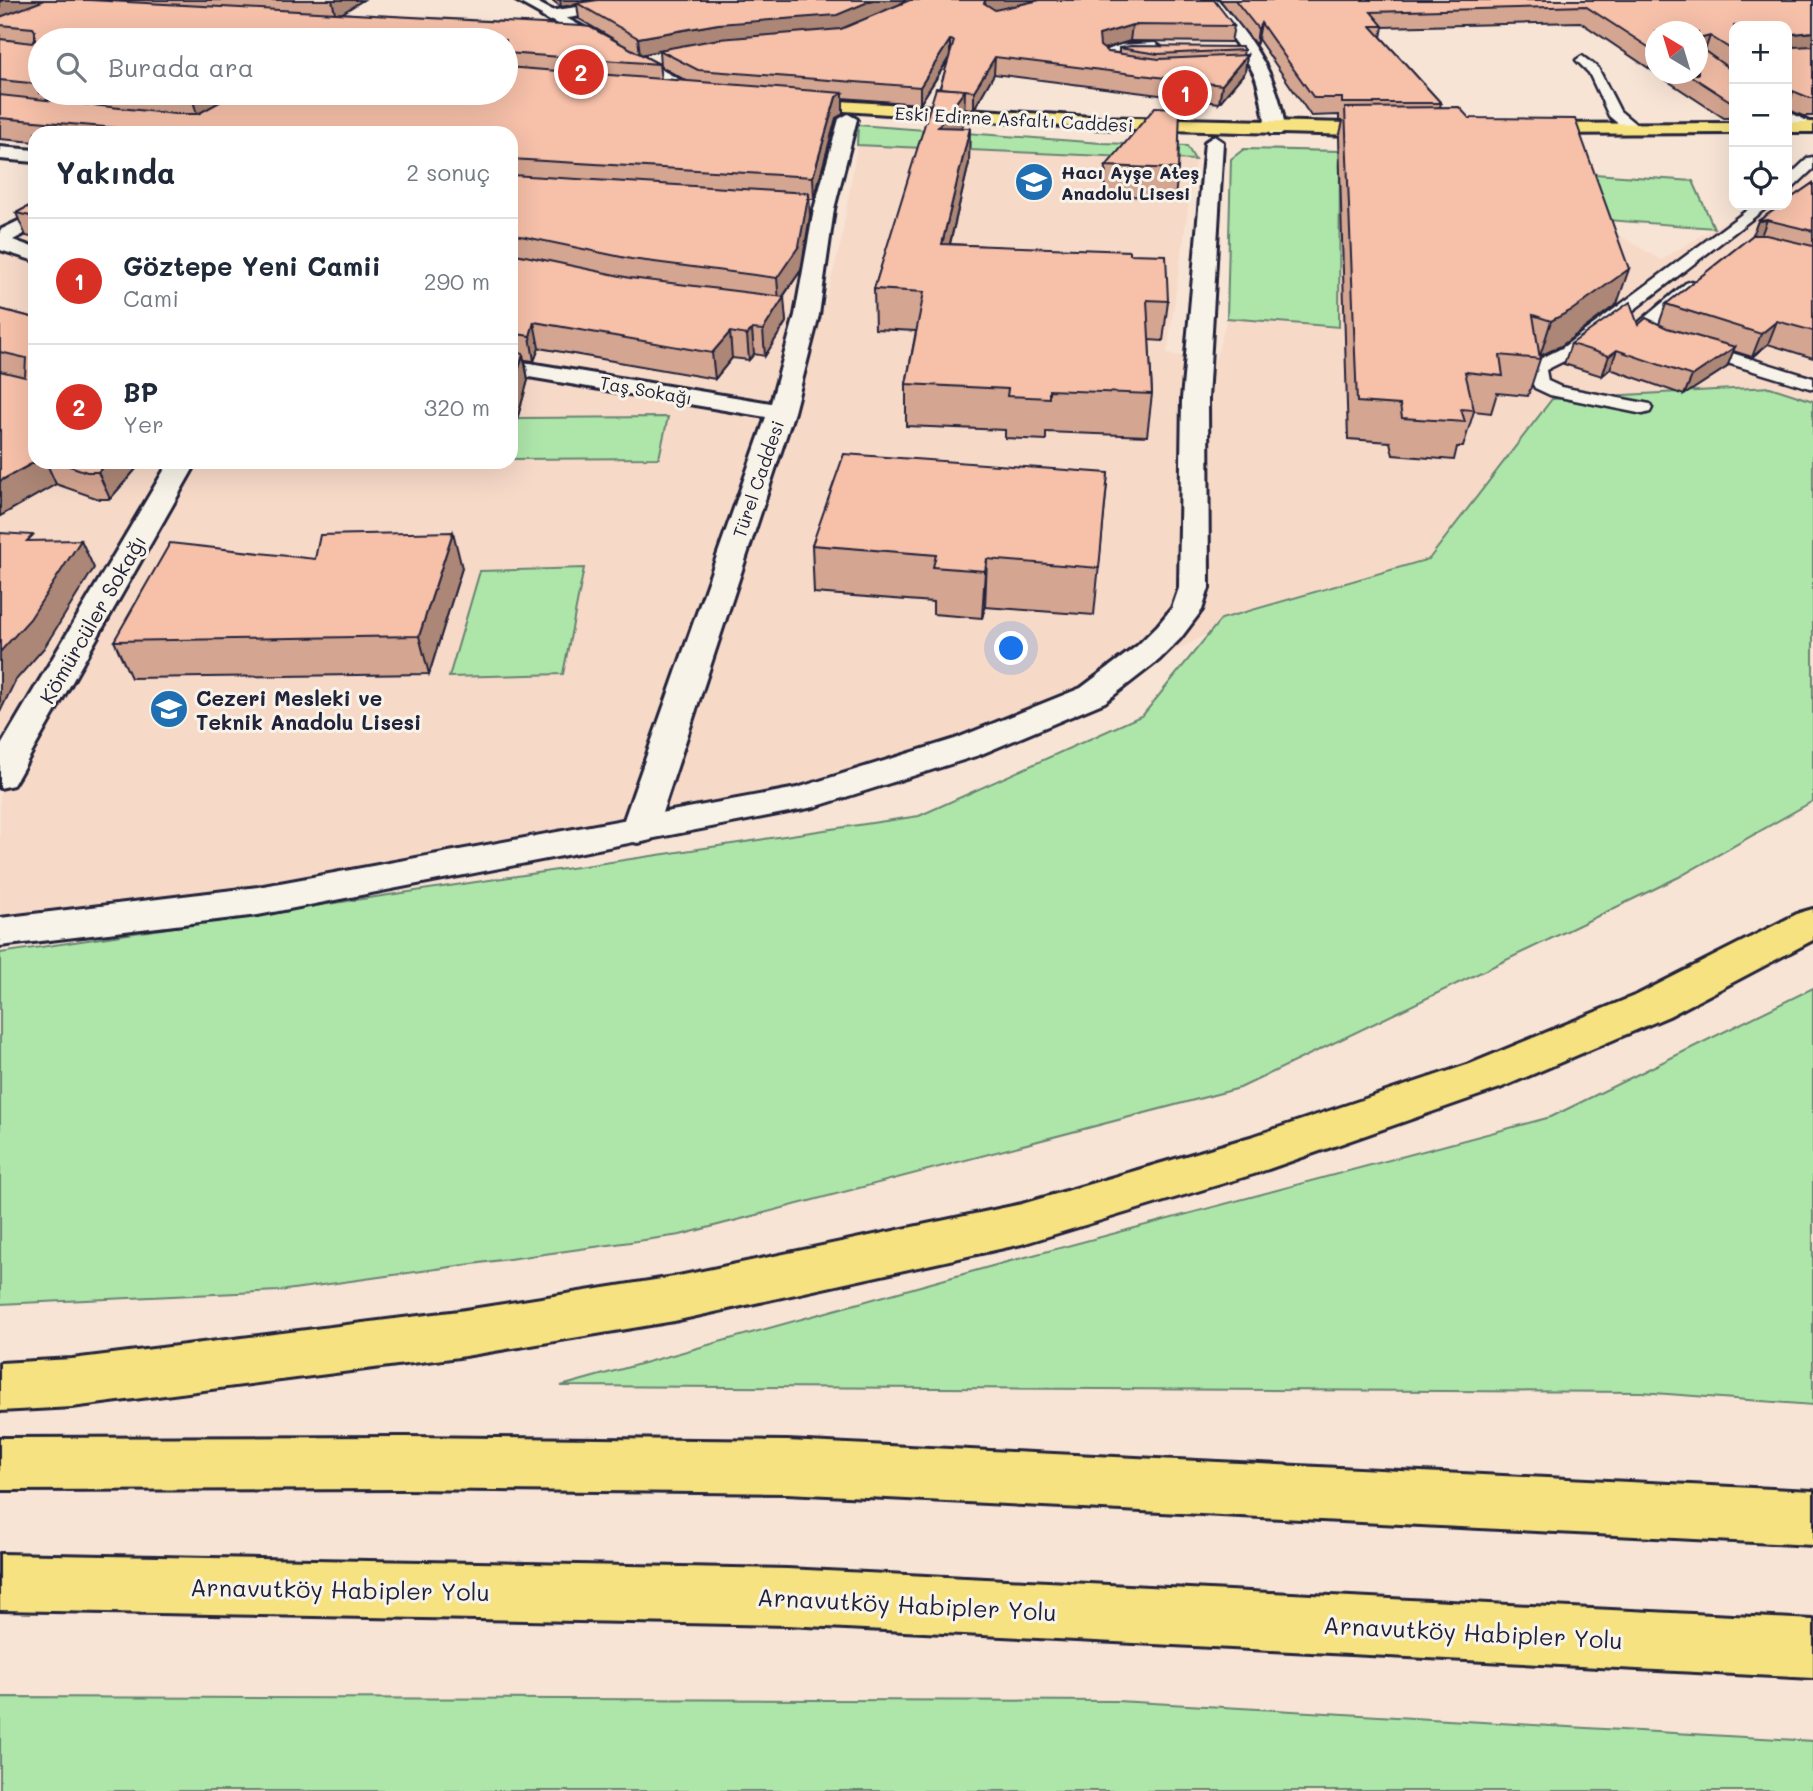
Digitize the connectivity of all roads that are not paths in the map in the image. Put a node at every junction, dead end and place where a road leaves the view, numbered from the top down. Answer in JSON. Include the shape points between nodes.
{"nodes":[{"id":1,"x":522,"y":0,"type":"edge"},
{"id":2,"x":659,"y":0,"type":"edge"},
{"id":3,"x":1210,"y":0,"type":"edge"},
{"id":4,"x":549,"y":16,"type":"junction"},
{"id":5,"x":550,"y":36,"type":"edge"},
{"id":6,"x":591,"y":38,"type":"junction"},
{"id":7,"x":1166,"y":47,"type":"edge"},
{"id":8,"x":661,"y":58,"type":"edge"},
{"id":9,"x":1582,"y":60,"type":"dead end"},
{"id":10,"x":641,"y":62,"type":"junction"},
{"id":11,"x":1147,"y":68,"type":"edge"},
{"id":12,"x":662,"y":92,"type":"edge"},
{"id":13,"x":704,"y":102,"type":"joint"},
{"id":14,"x":848,"y":118,"type":"junction"},
{"id":15,"x":1729,"y":128,"type":"edge"},
{"id":16,"x":1633,"y":129,"type":"junction"},
{"id":17,"x":1276,"y":130,"type":"junction"},
{"id":18,"x":1214,"y":142,"type":"junction"},
{"id":19,"x":1729,"y":144,"type":"edge"},
{"id":20,"x":0,"y":153,"type":"edge"},
{"id":21,"x":28,"y":155,"type":"edge"},
{"id":22,"x":1813,"y":161,"type":"edge"},
{"id":23,"x":1792,"y":181,"type":"edge"},
{"id":24,"x":1756,"y":210,"type":"edge"},
{"id":25,"x":28,"y":223,"type":"edge"},
{"id":26,"x":0,"y":241,"type":"edge"},
{"id":27,"x":28,"y":252,"type":"edge"},
{"id":28,"x":1710,"y":271,"type":"edge"},
{"id":29,"x":518,"y":368,"type":"edge"},
{"id":30,"x":1813,"y":384,"type":"edge"},
{"id":31,"x":1643,"y":408,"type":"dead end"},
{"id":32,"x":781,"y":412,"type":"junction"},
{"id":33,"x":179,"y":469,"type":"edge"},
{"id":34,"x":0,"y":776,"type":"edge"},
{"id":35,"x":638,"y":831,"type":"junction"},
{"id":36,"x":1813,"y":923,"type":"edge"},
{"id":37,"x":0,"y":932,"type":"edge"},
{"id":38,"x":0,"y":1387,"type":"edge"},
{"id":39,"x":0,"y":1464,"type":"edge"},
{"id":40,"x":1813,"y":1518,"type":"edge"},
{"id":41,"x":0,"y":1582,"type":"edge"},
{"id":42,"x":1813,"y":1649,"type":"edge"}],
"edges":[{"from":1,"to":4,"type":"street"},
{"from":2,"to":4,"type":"street"},
{"from":3,"to":17,"type":"street","via":[[1273,101]]},
{"from":4,"to":6,"type":"street"},
{"from":5,"to":6,"type":"street"},
{"from":6,"to":10,"type":"street"},
{"from":7,"to":11,"type":"lane","via":[[1104,54],[1107,62]]},
{"from":8,"to":10,"type":"street"},
{"from":9,"to":16,"type":"lane","via":[[1594,71],[1614,113]]},
{"from":10,"to":13,"type":"street"},
{"from":12,"to":13,"type":"main road"},
{"from":14,"to":17,"type":"main road","name":"Eski Edirne Asfaltı Caddesi","via":[[775,108]]},
{"from":14,"to":18,"type":"main road","name":"Eski Edirne Asfaltı Caddesi"},
{"from":14,"to":32,"type":"street","name":"Türel Caddesi","via":[[817,209],[794,314]]},
{"from":15,"to":16,"type":"main road"},
{"from":16,"to":19,"type":"main road","via":[[1510,136]]},
{"from":17,"to":18,"type":"main road","name":"Eski Edirne Asfaltı Caddesi","via":[[1408,136]]},
{"from":18,"to":35,"type":"street","via":[[1195,399],[1194,588],[1186,610],[1169,632],[1093,695],[967,747],[802,799]]},
{"from":20,"to":21,"type":"street"},
{"from":22,"to":23,"type":"lane"},
{"from":24,"to":31,"type":"lane","via":[[1568,352],[1538,367],[1541,384],[1556,391]]},
{"from":25,"to":26,"type":"street"},
{"from":26,"to":27,"type":"street"},
{"from":28,"to":30,"type":"lane","via":[[1643,328]]},
{"from":29,"to":32,"type":"street","name":"Taş Sokağı"},
{"from":32,"to":35,"type":"street","name":"Türel Caddesi"},
{"from":33,"to":34,"type":"street","name":"Kömürcüler Sokağı"},
{"from":35,"to":37,"type":"street","via":[[258,901]]},
{"from":36,"to":38,"type":"main road","via":[[1654,1005],[1485,1076],[1254,1155],[1022,1224],[674,1299],[486,1329],[99,1380]]},
{"from":39,"to":40,"type":"main road","via":[[787,1467]]},
{"from":41,"to":42,"type":"main road","name":"Arnavutköy Habipler Yolu","via":[[787,1597]]}]}
